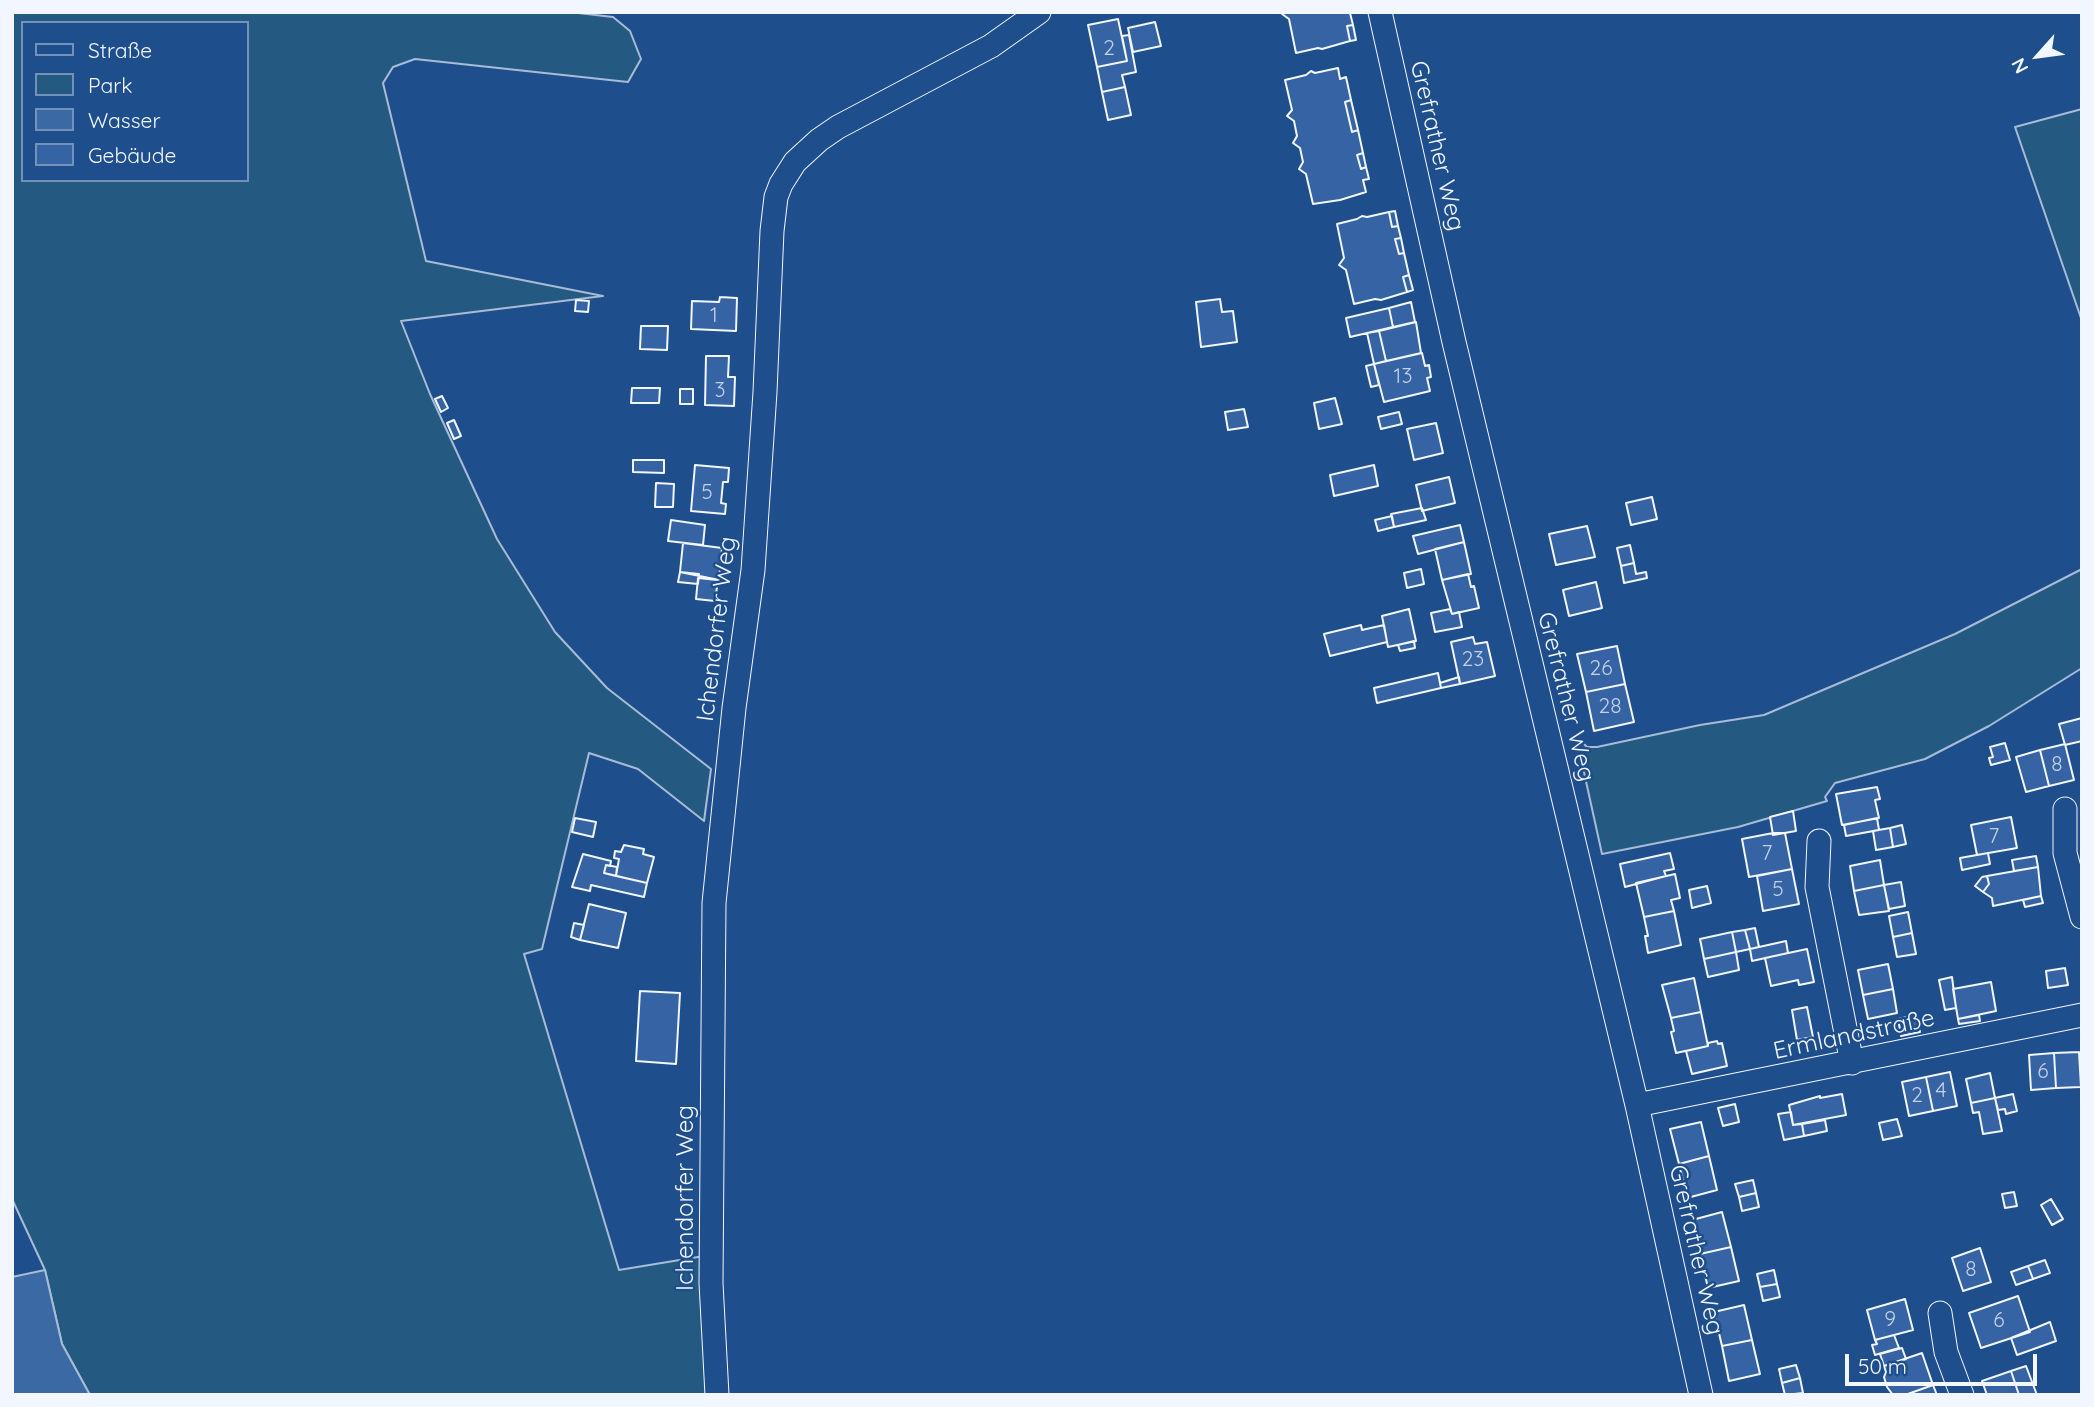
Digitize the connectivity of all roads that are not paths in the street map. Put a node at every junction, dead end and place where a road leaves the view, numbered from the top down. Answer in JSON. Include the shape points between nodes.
{"nodes":[{"id":1,"x":1039,"y":12,"type":"edge"},
{"id":2,"x":1380,"y":12,"type":"edge"},
{"id":3,"x":2065,"y":809,"type":"dead end"},
{"id":4,"x":1819,"y":841,"type":"dead end"},
{"id":5,"x":2082,"y":917,"type":"edge"},
{"id":6,"x":2082,"y":1015,"type":"edge"},
{"id":7,"x":1852,"y":1063,"type":"junction"},
{"id":8,"x":1637,"y":1105,"type":"junction"},
{"id":9,"x":1940,"y":1313,"type":"dead end"},
{"id":10,"x":717,"y":1395,"type":"edge"},
{"id":11,"x":1701,"y":1395,"type":"edge"},
{"id":12,"x":1962,"y":1395,"type":"edge"}],
"edges":[{"from":1,"to":10,"type":"street","name":"Ichendorfer Weg","via":[[991,46],[819,140],[795,162],[776,197],[753,570],[733,708],[714,903],[711,1283]]},
{"from":2,"to":8,"type":"street","name":"Grefrather Weg"},
{"from":3,"to":5,"type":"street","via":[[2065,853]]},
{"from":4,"to":7,"type":"street","via":[[1817,887]]},
{"from":6,"to":7,"type":"street","name":"Ermlandstraße"},
{"from":7,"to":8,"type":"street","name":"Ermlandstraße"},
{"from":8,"to":11,"type":"street","name":"Grefrather Weg"},
{"from":9,"to":12,"type":"street","via":[[1946,1352]]}]}
